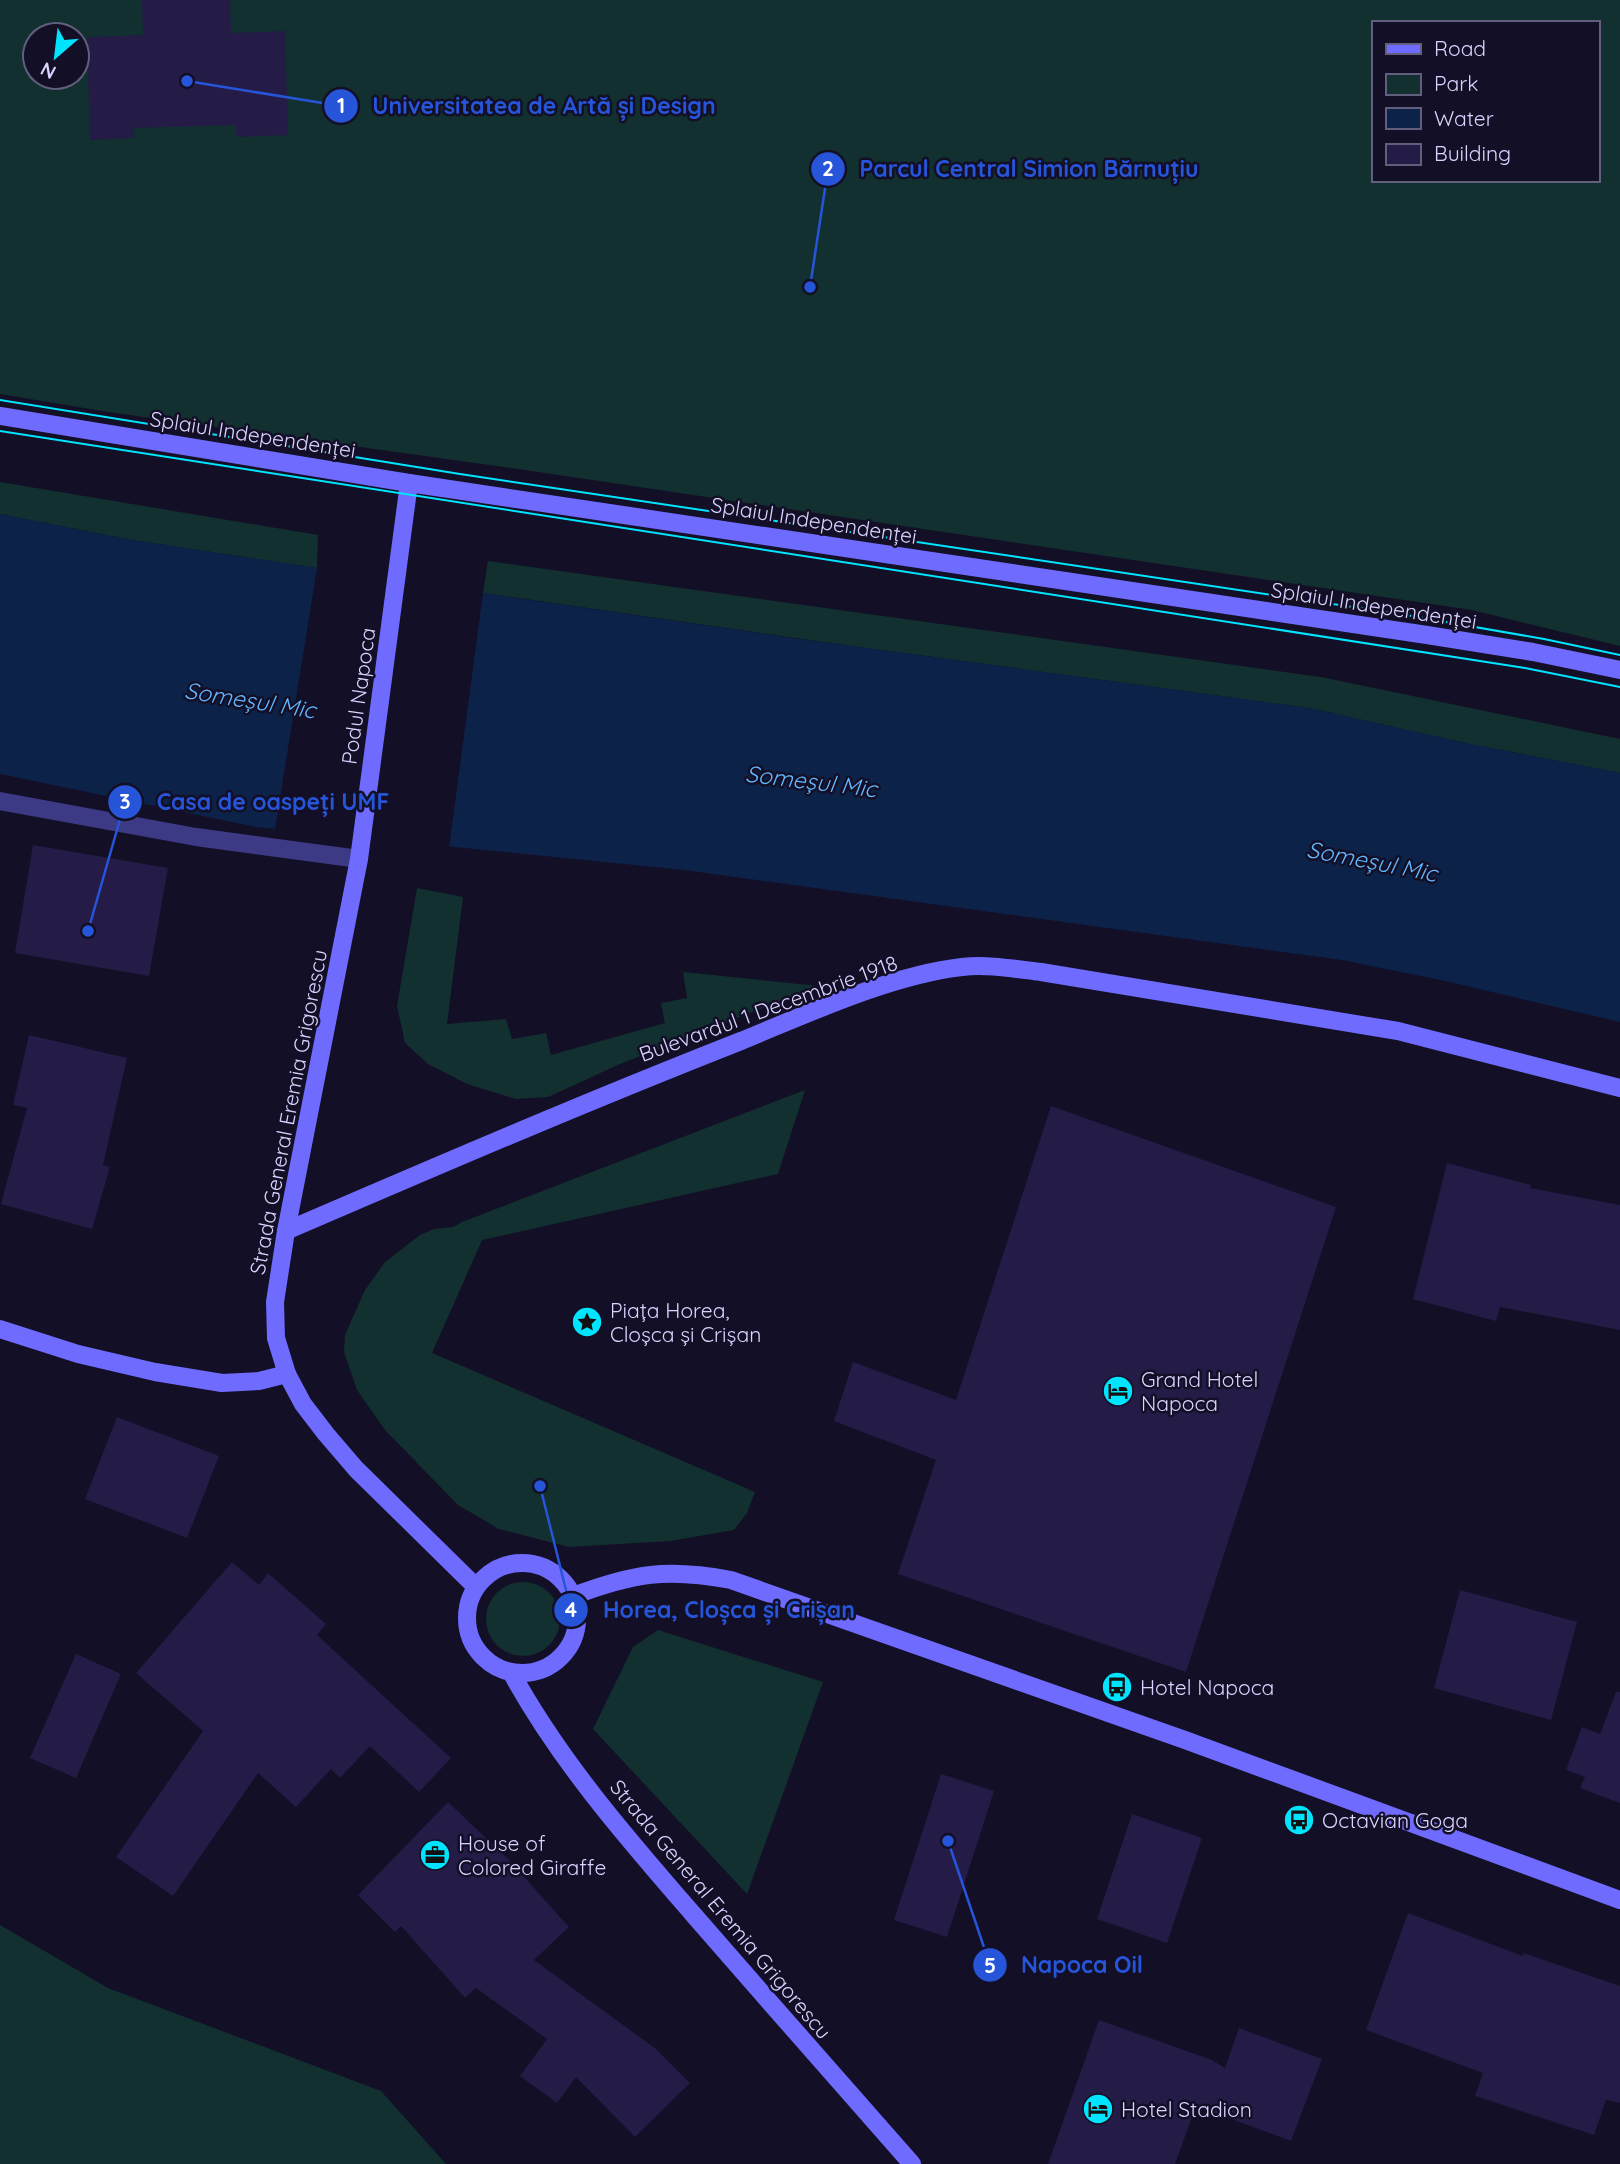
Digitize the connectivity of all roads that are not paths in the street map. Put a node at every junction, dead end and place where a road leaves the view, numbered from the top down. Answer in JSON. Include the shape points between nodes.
{"nodes":[{"id":1,"x":0,"y":416,"type":"edge"},
{"id":2,"x":410,"y":483,"type":"junction"},
{"id":3,"x":1620,"y":670,"type":"edge"},
{"id":4,"x":0,"y":801,"type":"edge"},
{"id":5,"x":359,"y":859,"type":"junction"},
{"id":6,"x":1620,"y":1088,"type":"edge"},
{"id":7,"x":286,"y":1231,"type":"junction"},
{"id":8,"x":0,"y":1329,"type":"edge"},
{"id":9,"x":287,"y":1374,"type":"junction"},
{"id":10,"x":476,"y":1587,"type":"junction"},
{"id":11,"x":573,"y":1596,"type":"junction"},
{"id":12,"x":511,"y":1672,"type":"junction"},
{"id":13,"x":1620,"y":1900,"type":"edge"},
{"id":14,"x":912,"y":2164,"type":"edge"}],
"edges":[{"from":1,"to":2,"type":"main road","name":"Splaiul Independenței"},
{"from":2,"to":3,"type":"main road","name":"Splaiul Independenței","via":[[1413,633]]},
{"from":2,"to":5,"type":"main road","name":"Podul Napoca"},
{"from":4,"to":5,"type":"street","via":[[196,837]]},
{"from":5,"to":7,"type":"main road","name":"Strada General Eremia Grigorescu"},
{"from":6,"to":7,"type":"main road","name":"Bulevardul 1 Decembrie 1918","via":[[1398,1031],[1041,972],[962,967],[828,1006],[635,1082]]},
{"from":7,"to":9,"type":"main road","name":"Strada General Eremia Grigorescu","via":[[275,1302],[276,1338]]},
{"from":8,"to":9,"type":"main road","via":[[155,1373],[222,1383]]},
{"from":9,"to":10,"type":"main road","name":"Strada General Eremia Grigorescu","via":[[303,1404],[356,1469]]},
{"from":10,"to":11,"type":"main road","via":[[489,1573],[523,1562],[557,1574]]},
{"from":10,"to":12,"type":"main road","via":[[469,1600],[468,1631],[484,1657]]},
{"from":11,"to":12,"type":"main road","via":[[578,1620],[567,1650],[542,1669]]},
{"from":11,"to":13,"type":"main road","via":[[611,1582],[669,1572],[732,1580]]},
{"from":12,"to":14,"type":"main road","name":"Strada General Eremia Grigorescu","via":[[555,1745],[628,1839]]}]}
